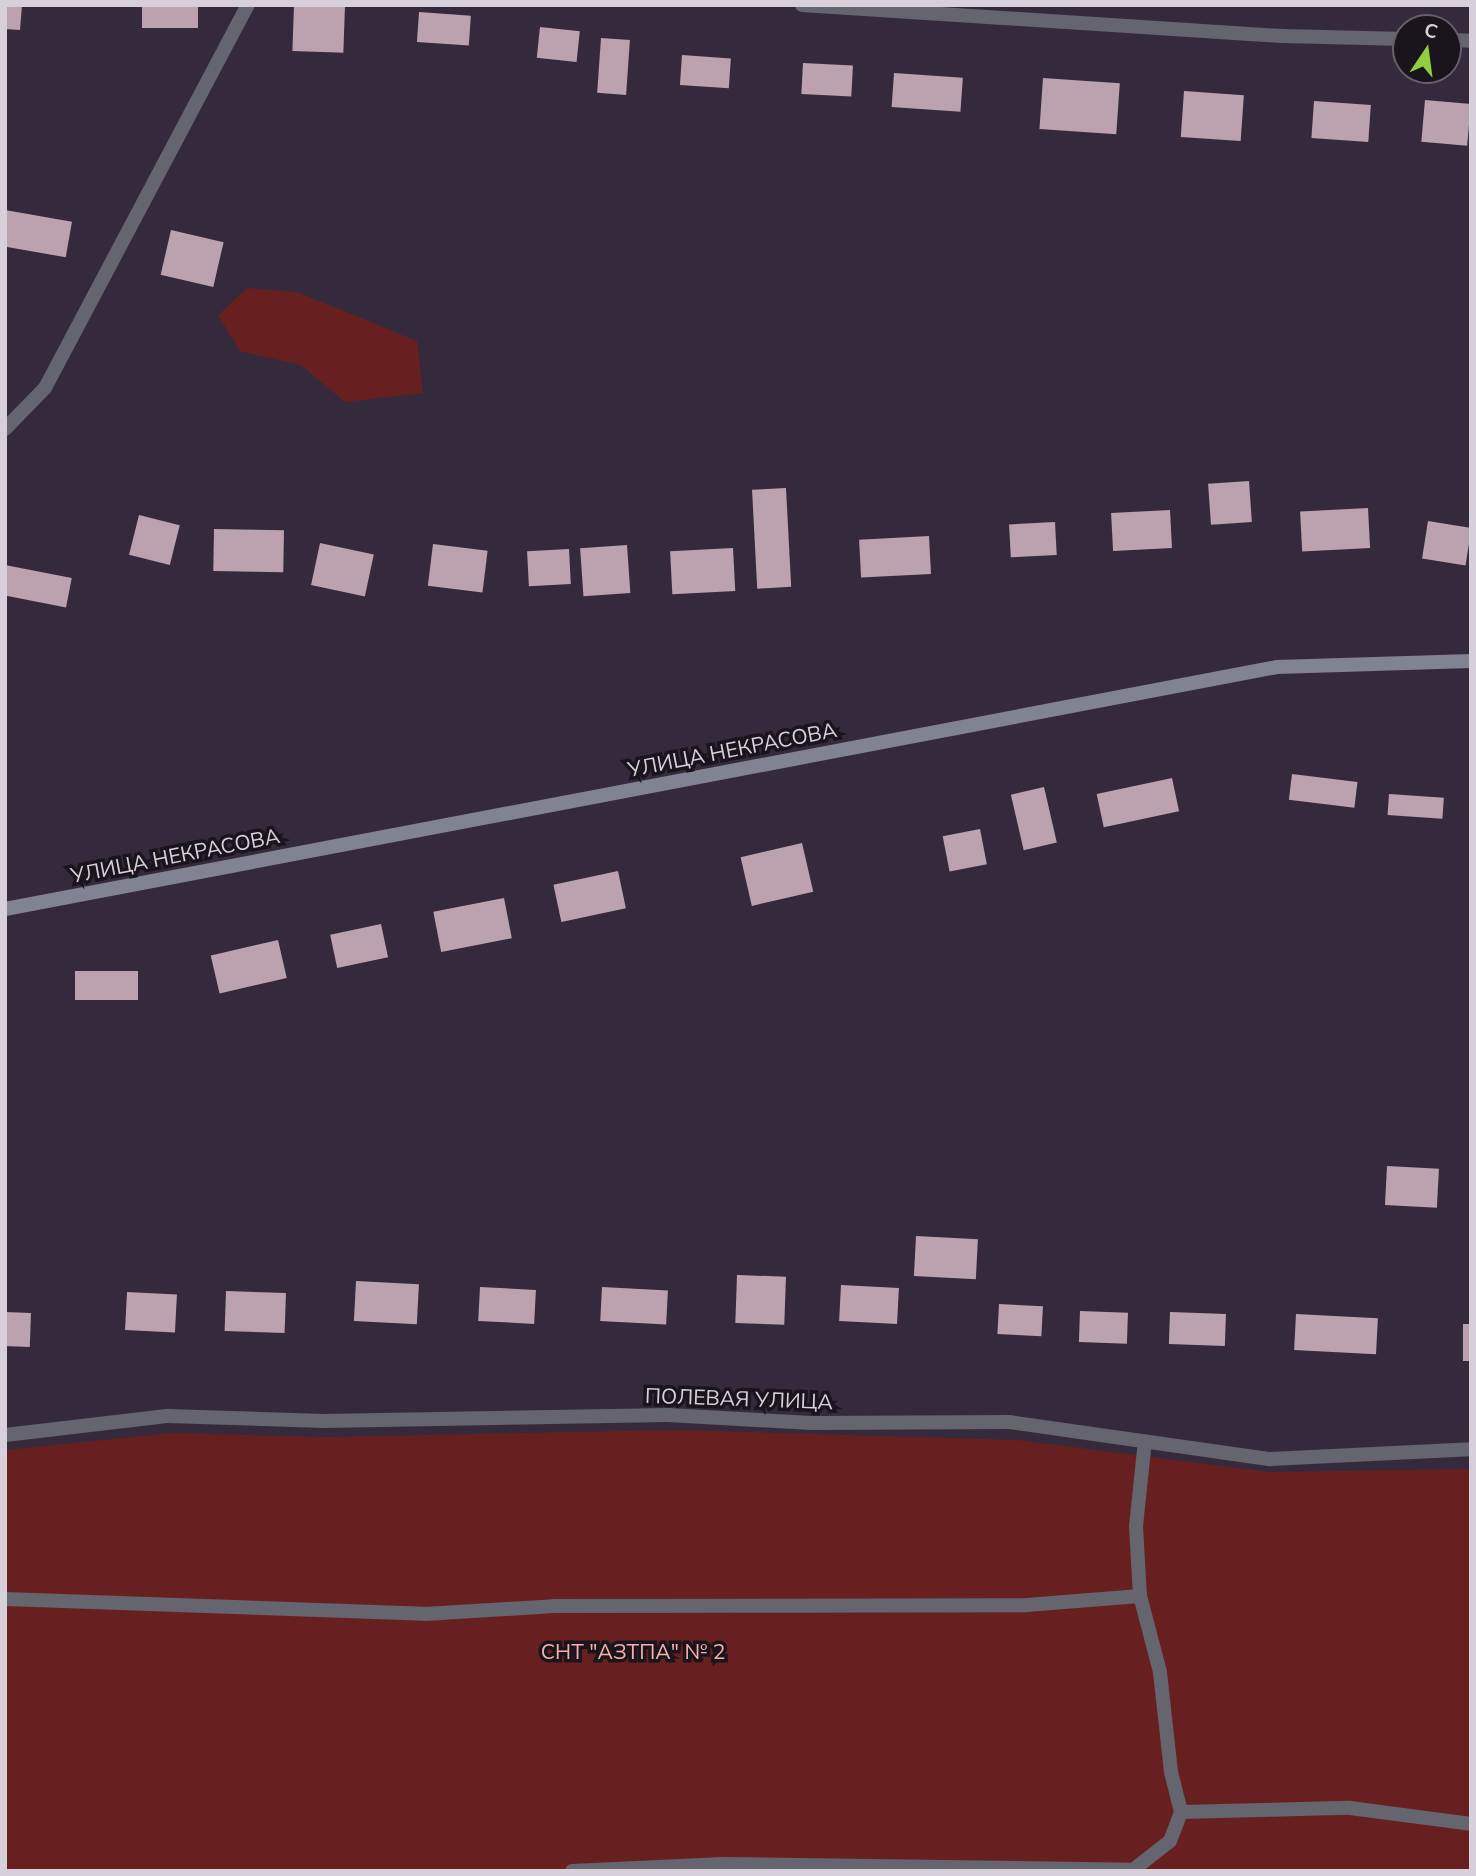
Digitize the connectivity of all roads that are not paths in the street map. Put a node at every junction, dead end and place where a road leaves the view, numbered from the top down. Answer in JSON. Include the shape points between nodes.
{"nodes":[{"id":1,"x":248,"y":5,"type":"edge"},
{"id":2,"x":802,"y":5,"type":"edge"},
{"id":3,"x":865,"y":7,"type":"edge"},
{"id":4,"x":1392,"y":39,"type":"edge"},
{"id":5,"x":5,"y":429,"type":"edge"},
{"id":6,"x":1471,"y":661,"type":"edge"},
{"id":7,"x":5,"y":909,"type":"edge"},
{"id":8,"x":5,"y":1435,"type":"edge"},
{"id":9,"x":1145,"y":1441,"type":"junction"},
{"id":10,"x":1471,"y":1449,"type":"edge"},
{"id":11,"x":1140,"y":1596,"type":"junction"},
{"id":12,"x":5,"y":1599,"type":"edge"},
{"id":13,"x":1181,"y":1812,"type":"junction"},
{"id":14,"x":1471,"y":1824,"type":"edge"},
{"id":15,"x":1133,"y":1870,"type":"edge"},
{"id":16,"x":572,"y":1871,"type":"edge"}],
"edges":[{"from":1,"to":5,"type":"street","via":[[45,388]]},
{"from":2,"to":3,"type":"street"},
{"from":3,"to":4,"type":"street","via":[[1283,36]]},
{"from":6,"to":7,"type":"main road","name":"УЛИЦА НЕКРАСОВА","via":[[1277,667]]},
{"from":8,"to":9,"type":"street","name":"ПОЛЕВАЯ УЛИЦА","via":[[167,1416],[324,1421],[668,1415],[812,1423],[1009,1422]]},
{"from":9,"to":10,"type":"street","name":"ПОЛЕВАЯ УЛИЦА","via":[[1270,1459]]},
{"from":9,"to":11,"type":"street","via":[[1136,1526]]},
{"from":11,"to":12,"type":"street","via":[[1027,1605],[554,1606],[425,1614]]},
{"from":11,"to":13,"type":"street","via":[[1160,1672],[1171,1772]]},
{"from":13,"to":14,"type":"street","via":[[1350,1808]]},
{"from":13,"to":15,"type":"street","via":[[1170,1841]]},
{"from":15,"to":16,"type":"street","via":[[723,1864]]}]}
